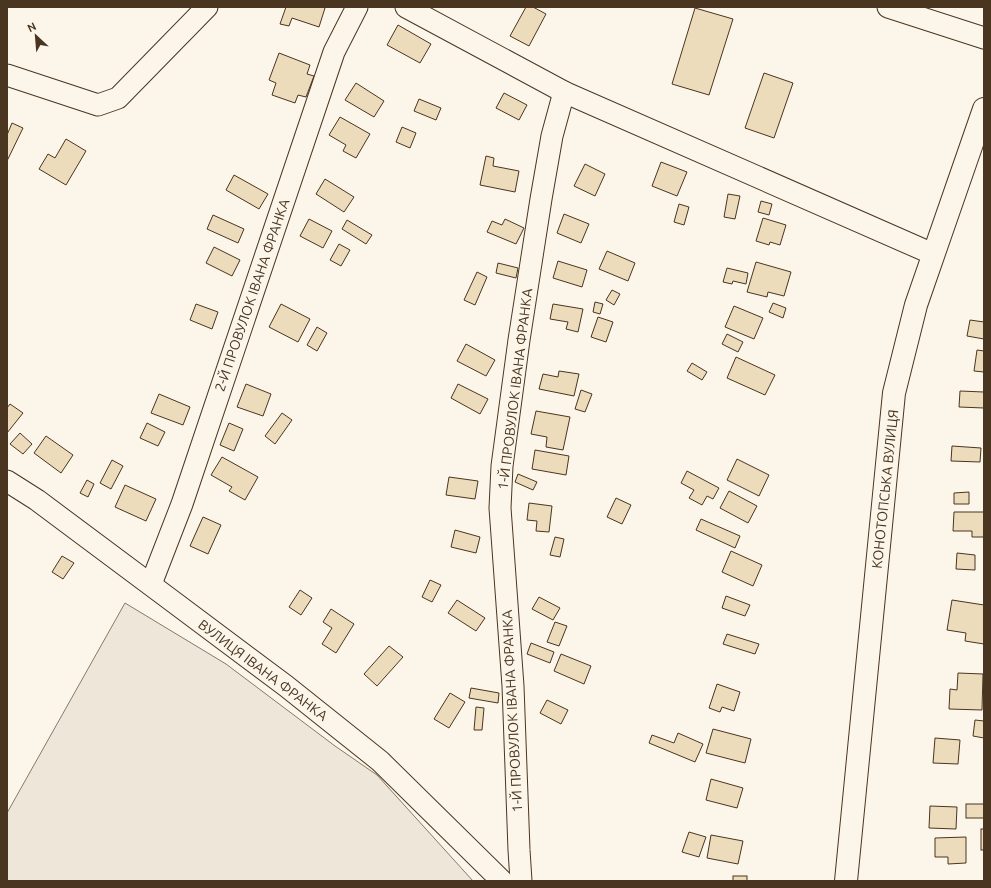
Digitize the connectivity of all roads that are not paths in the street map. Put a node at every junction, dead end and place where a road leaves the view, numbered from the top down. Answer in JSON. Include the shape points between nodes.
{"nodes":[{"id":1,"x":207,"y":7,"type":"edge"},
{"id":2,"x":358,"y":7,"type":"edge"},
{"id":3,"x":406,"y":7,"type":"edge"},
{"id":4,"x":888,"y":7,"type":"edge"},
{"id":5,"x":984,"y":38,"type":"edge"},
{"id":6,"x":7,"y":75,"type":"edge"},
{"id":7,"x":564,"y":92,"type":"junction"},
{"id":8,"x":984,"y":109,"type":"edge"},
{"id":9,"x":933,"y":254,"type":"junction"},
{"id":10,"x":7,"y":481,"type":"edge"},
{"id":11,"x":151,"y":584,"type":"junction"},
{"id":12,"x":502,"y":881,"type":"edge"},
{"id":13,"x":521,"y":881,"type":"edge"},
{"id":14,"x":846,"y":881,"type":"edge"}],
"edges":[{"from":1,"to":6,"type":"street","via":[[118,98],[98,105]]},
{"from":2,"to":11,"type":"street","name":"2-Й ПРОВУЛОК ІВАНА ФРАНКА","via":[[334,52],[182,504]]},
{"from":3,"to":7,"type":"street"},
{"from":4,"to":5,"type":"street"},
{"from":7,"to":9,"type":"street"},
{"from":7,"to":13,"type":"street","name":"1-Й ПРОВУЛОК ІВАНА ФРАНКА","via":[[552,136],[541,198],[502,466],[500,508],[513,686]]},
{"from":8,"to":9,"type":"main road","name":"КОНОТОПСЬКА ВУЛИЦЯ"},
{"from":9,"to":14,"type":"main road","name":"КОНОТОПСЬКА ВУЛИЦЯ","via":[[916,305],[894,393]]},
{"from":10,"to":11,"type":"street","name":"ВУЛИЦЯ ІВАНА ФРАНКА","via":[[38,500]]},
{"from":11,"to":12,"type":"street","name":"ВУЛИЦЯ ІВАНА ФРАНКА","via":[[380,761]]}]}
